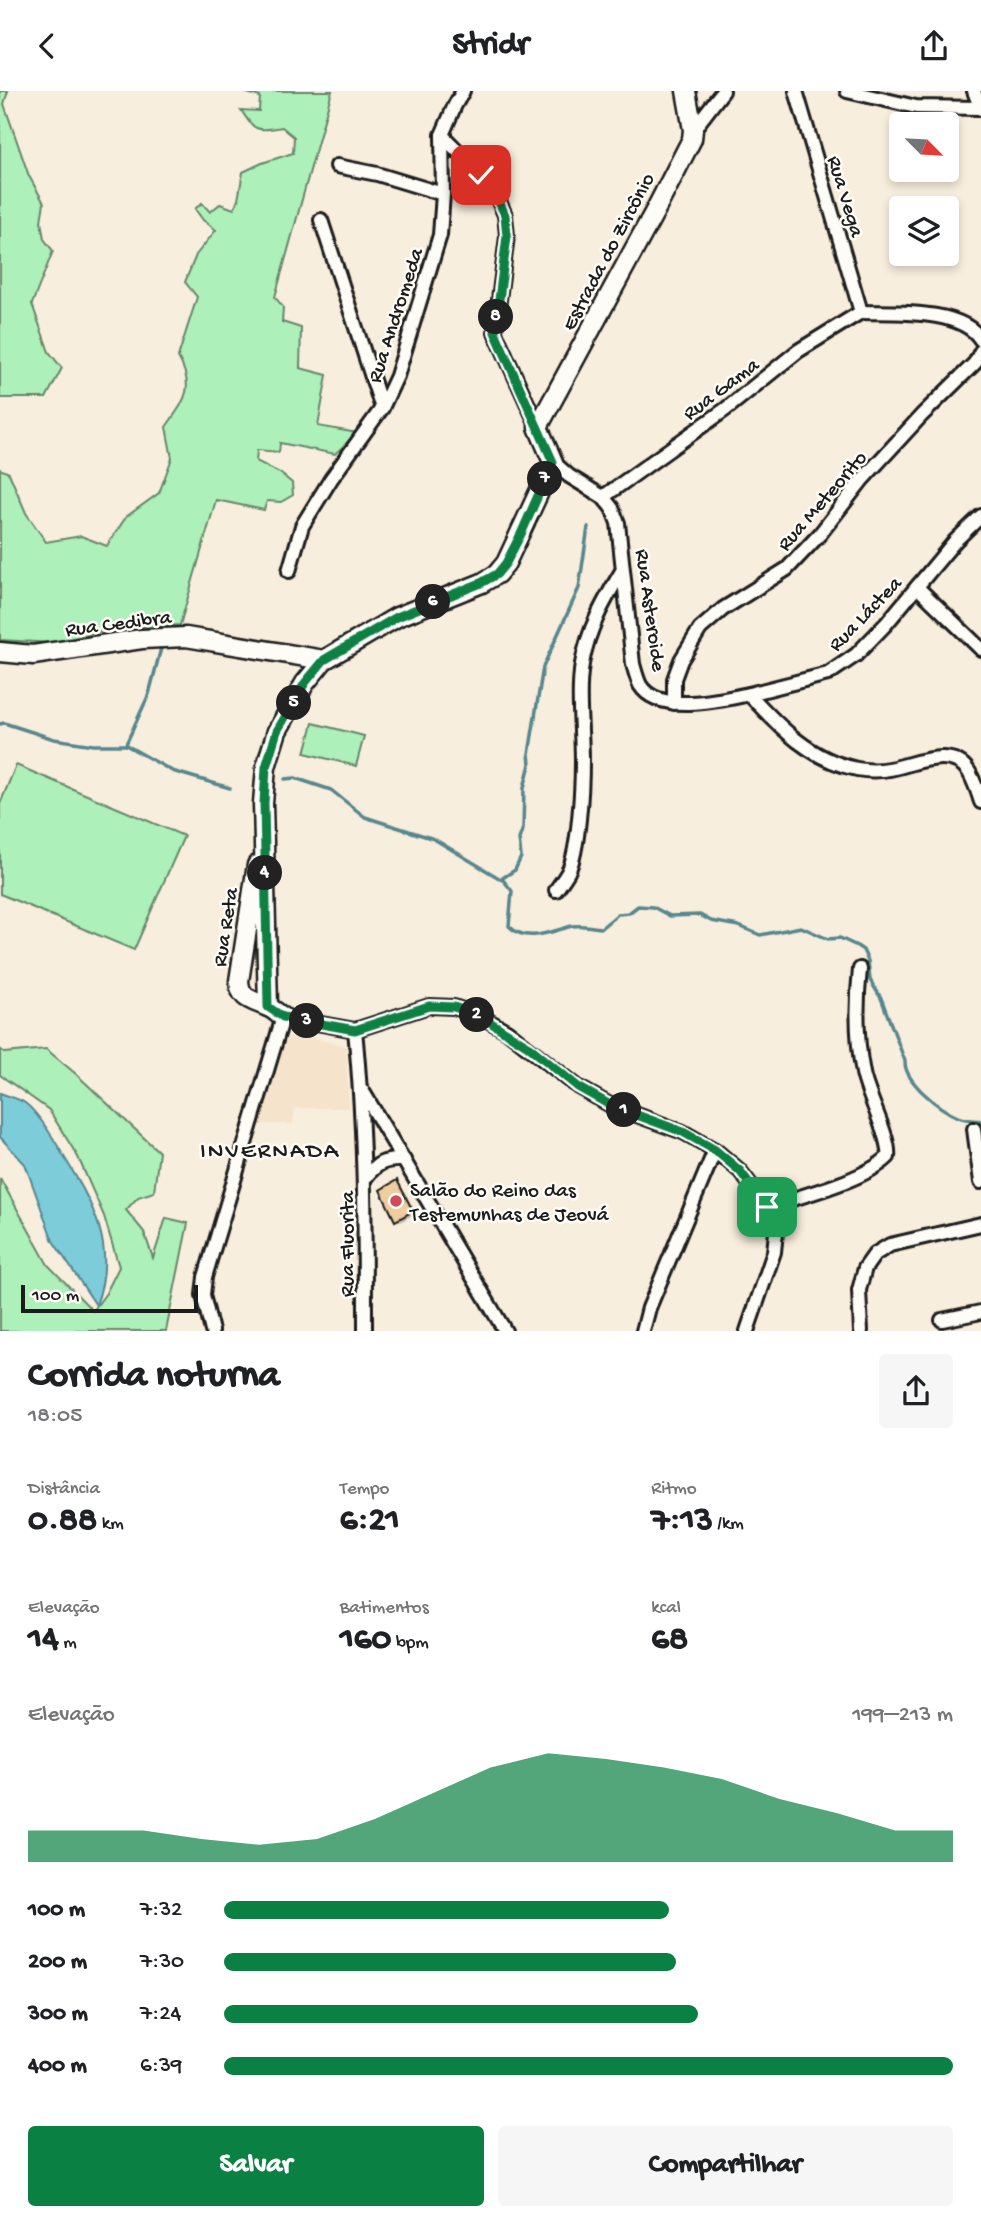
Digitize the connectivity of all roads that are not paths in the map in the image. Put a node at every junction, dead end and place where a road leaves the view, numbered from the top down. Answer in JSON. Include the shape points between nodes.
{"nodes":[{"id":1,"x":463,"y":91,"type":"edge"},
{"id":2,"x":686,"y":91,"type":"edge"},
{"id":3,"x":723,"y":91,"type":"edge"},
{"id":4,"x":796,"y":91,"type":"edge"},
{"id":5,"x":847,"y":91,"type":"edge"},
{"id":6,"x":974,"y":91,"type":"edge"},
{"id":7,"x":981,"y":109,"type":"edge"},
{"id":8,"x":694,"y":130,"type":"junction"},
{"id":9,"x":442,"y":135,"type":"junction"},
{"id":10,"x":337,"y":166,"type":"dead end"},
{"id":11,"x":443,"y":194,"type":"junction"},
{"id":12,"x":321,"y":220,"type":"dead end"},
{"id":13,"x":861,"y":312,"type":"junction"},
{"id":14,"x":981,"y":340,"type":"edge"},
{"id":15,"x":981,"y":351,"type":"edge"},
{"id":16,"x":382,"y":408,"type":"junction"},
{"id":17,"x":538,"y":427,"type":"junction"},
{"id":18,"x":553,"y":462,"type":"junction"},
{"id":19,"x":603,"y":497,"type":"junction"},
{"id":20,"x":981,"y":516,"type":"edge"},
{"id":21,"x":289,"y":571,"type":"dead end"},
{"id":22,"x":622,"y":571,"type":"junction"},
{"id":23,"x":917,"y":587,"type":"junction"},
{"id":24,"x":981,"y":649,"type":"edge"},
{"id":25,"x":0,"y":652,"type":"edge"},
{"id":26,"x":324,"y":660,"type":"junction"},
{"id":27,"x":749,"y":694,"type":"junction"},
{"id":28,"x":674,"y":703,"type":"junction"},
{"id":29,"x":981,"y":802,"type":"edge"},
{"id":30,"x":263,"y":838,"type":"junction"},
{"id":31,"x":556,"y":890,"type":"dead end"},
{"id":32,"x":860,"y":969,"type":"dead end"},
{"id":33,"x":268,"y":1007,"type":"junction"},
{"id":34,"x":283,"y":1017,"type":"junction"},
{"id":35,"x":355,"y":1030,"type":"junction"},
{"id":36,"x":361,"y":1088,"type":"junction"},
{"id":37,"x":974,"y":1129,"type":"dead end"},
{"id":38,"x":715,"y":1150,"type":"junction"},
{"id":39,"x":404,"y":1160,"type":"junction"},
{"id":40,"x":365,"y":1178,"type":"junction"},
{"id":41,"x":981,"y":1182,"type":"edge"},
{"id":42,"x":767,"y":1207,"type":"junction"},
{"id":43,"x":981,"y":1224,"type":"edge"},
{"id":44,"x":981,"y":1312,"type":"edge"},
{"id":45,"x":942,"y":1320,"type":"dead end"},
{"id":46,"x":212,"y":1331,"type":"edge"},
{"id":47,"x":365,"y":1331,"type":"edge"},
{"id":48,"x":505,"y":1331,"type":"edge"},
{"id":49,"x":643,"y":1331,"type":"edge"},
{"id":50,"x":747,"y":1331,"type":"edge"},
{"id":51,"x":861,"y":1331,"type":"edge"}],
"edges":[{"from":1,"to":9,"type":"street","name":"Rua Andromeda"},
{"from":2,"to":8,"type":"street"},
{"from":3,"to":8,"type":"street"},
{"from":4,"to":13,"type":"street","name":"Rua Vega"},
{"from":5,"to":7,"type":"street","via":[[916,107]]},
{"from":6,"to":7,"type":"street"},
{"from":8,"to":17,"type":"street","name":"Estrada do Zircônio"},
{"from":9,"to":11,"type":"street","name":"Rua Andromeda"},
{"from":9,"to":17,"type":"street","via":[[481,175],[505,215],[507,236],[495,332]]},
{"from":10,"to":11,"type":"street"},
{"from":11,"to":16,"type":"street","name":"Rua Andromeda","via":[[440,235],[431,269],[397,376]]},
{"from":12,"to":16,"type":"street"},
{"from":13,"to":14,"type":"street","via":[[957,321],[976,331]]},
{"from":13,"to":19,"type":"street","name":"Rua Gama","via":[[798,351]]},
{"from":15,"to":28,"type":"street","name":"Rua Meteorito","via":[[975,363],[862,479],[787,569],[723,608],[700,629],[681,660],[674,680]]},
{"from":16,"to":21,"type":"street","name":"Rua Andromeda","via":[[302,526]]},
{"from":17,"to":18,"type":"street"},
{"from":18,"to":19,"type":"street"},
{"from":18,"to":26,"type":"street","via":[[521,534],[497,574],[397,617]]},
{"from":19,"to":22,"type":"street","name":"Rua Asteroide","via":[[618,523]]},
{"from":20,"to":23,"type":"street","name":"Rua Láctea"},
{"from":22,"to":28,"type":"street","name":"Rua Asteroide","via":[[633,664],[640,685],[657,699]]},
{"from":22,"to":31,"type":"street","via":[[601,605],[582,664],[581,784],[574,850],[568,872]]},
{"from":23,"to":24,"type":"street"},
{"from":23,"to":27,"type":"street","name":"Rua Láctea","via":[[856,655],[828,674]]},
{"from":25,"to":26,"type":"street","name":"Rua Cedibra","via":[[33,655],[186,637]]},
{"from":26,"to":30,"type":"street","name":"Rua Reta","via":[[277,731],[266,767]]},
{"from":27,"to":28,"type":"street","name":"Rua Asteroide"},
{"from":27,"to":29,"type":"street","via":[[778,726],[828,760],[875,771],[936,758],[959,762],[968,771]]},
{"from":30,"to":33,"type":"street","name":"Rua Reta"},
{"from":30,"to":33,"type":"street","name":"Rua Reta","via":[[239,990]]},
{"from":32,"to":42,"type":"street","via":[[857,1036],[863,1076],[888,1145],[888,1157],[828,1187]]},
{"from":33,"to":34,"type":"street","name":"Rua Reta"},
{"from":34,"to":35,"type":"street"},
{"from":34,"to":46,"type":"street","via":[[205,1277],[203,1295]]},
{"from":35,"to":36,"type":"street","name":"Rua Fluorita"},
{"from":35,"to":38,"type":"street","via":[[429,1006],[454,1007],[480,1016],[528,1046],[578,1087],[610,1105],[683,1132]]},
{"from":36,"to":39,"type":"street"},
{"from":36,"to":40,"type":"street","name":"Rua Fluorita"},
{"from":37,"to":41,"type":"street"},
{"from":38,"to":42,"type":"street","via":[[740,1171]]},
{"from":38,"to":49,"type":"street","via":[[651,1301]]},
{"from":39,"to":40,"type":"street","via":[[382,1161]]},
{"from":39,"to":48,"type":"street"},
{"from":40,"to":47,"type":"street","name":"Rua Fluorita"},
{"from":42,"to":50,"type":"street","via":[[776,1232],[774,1252]]},
{"from":43,"to":51,"type":"street","via":[[890,1245],[875,1254],[859,1290]]},
{"from":44,"to":45,"type":"street"}]}
